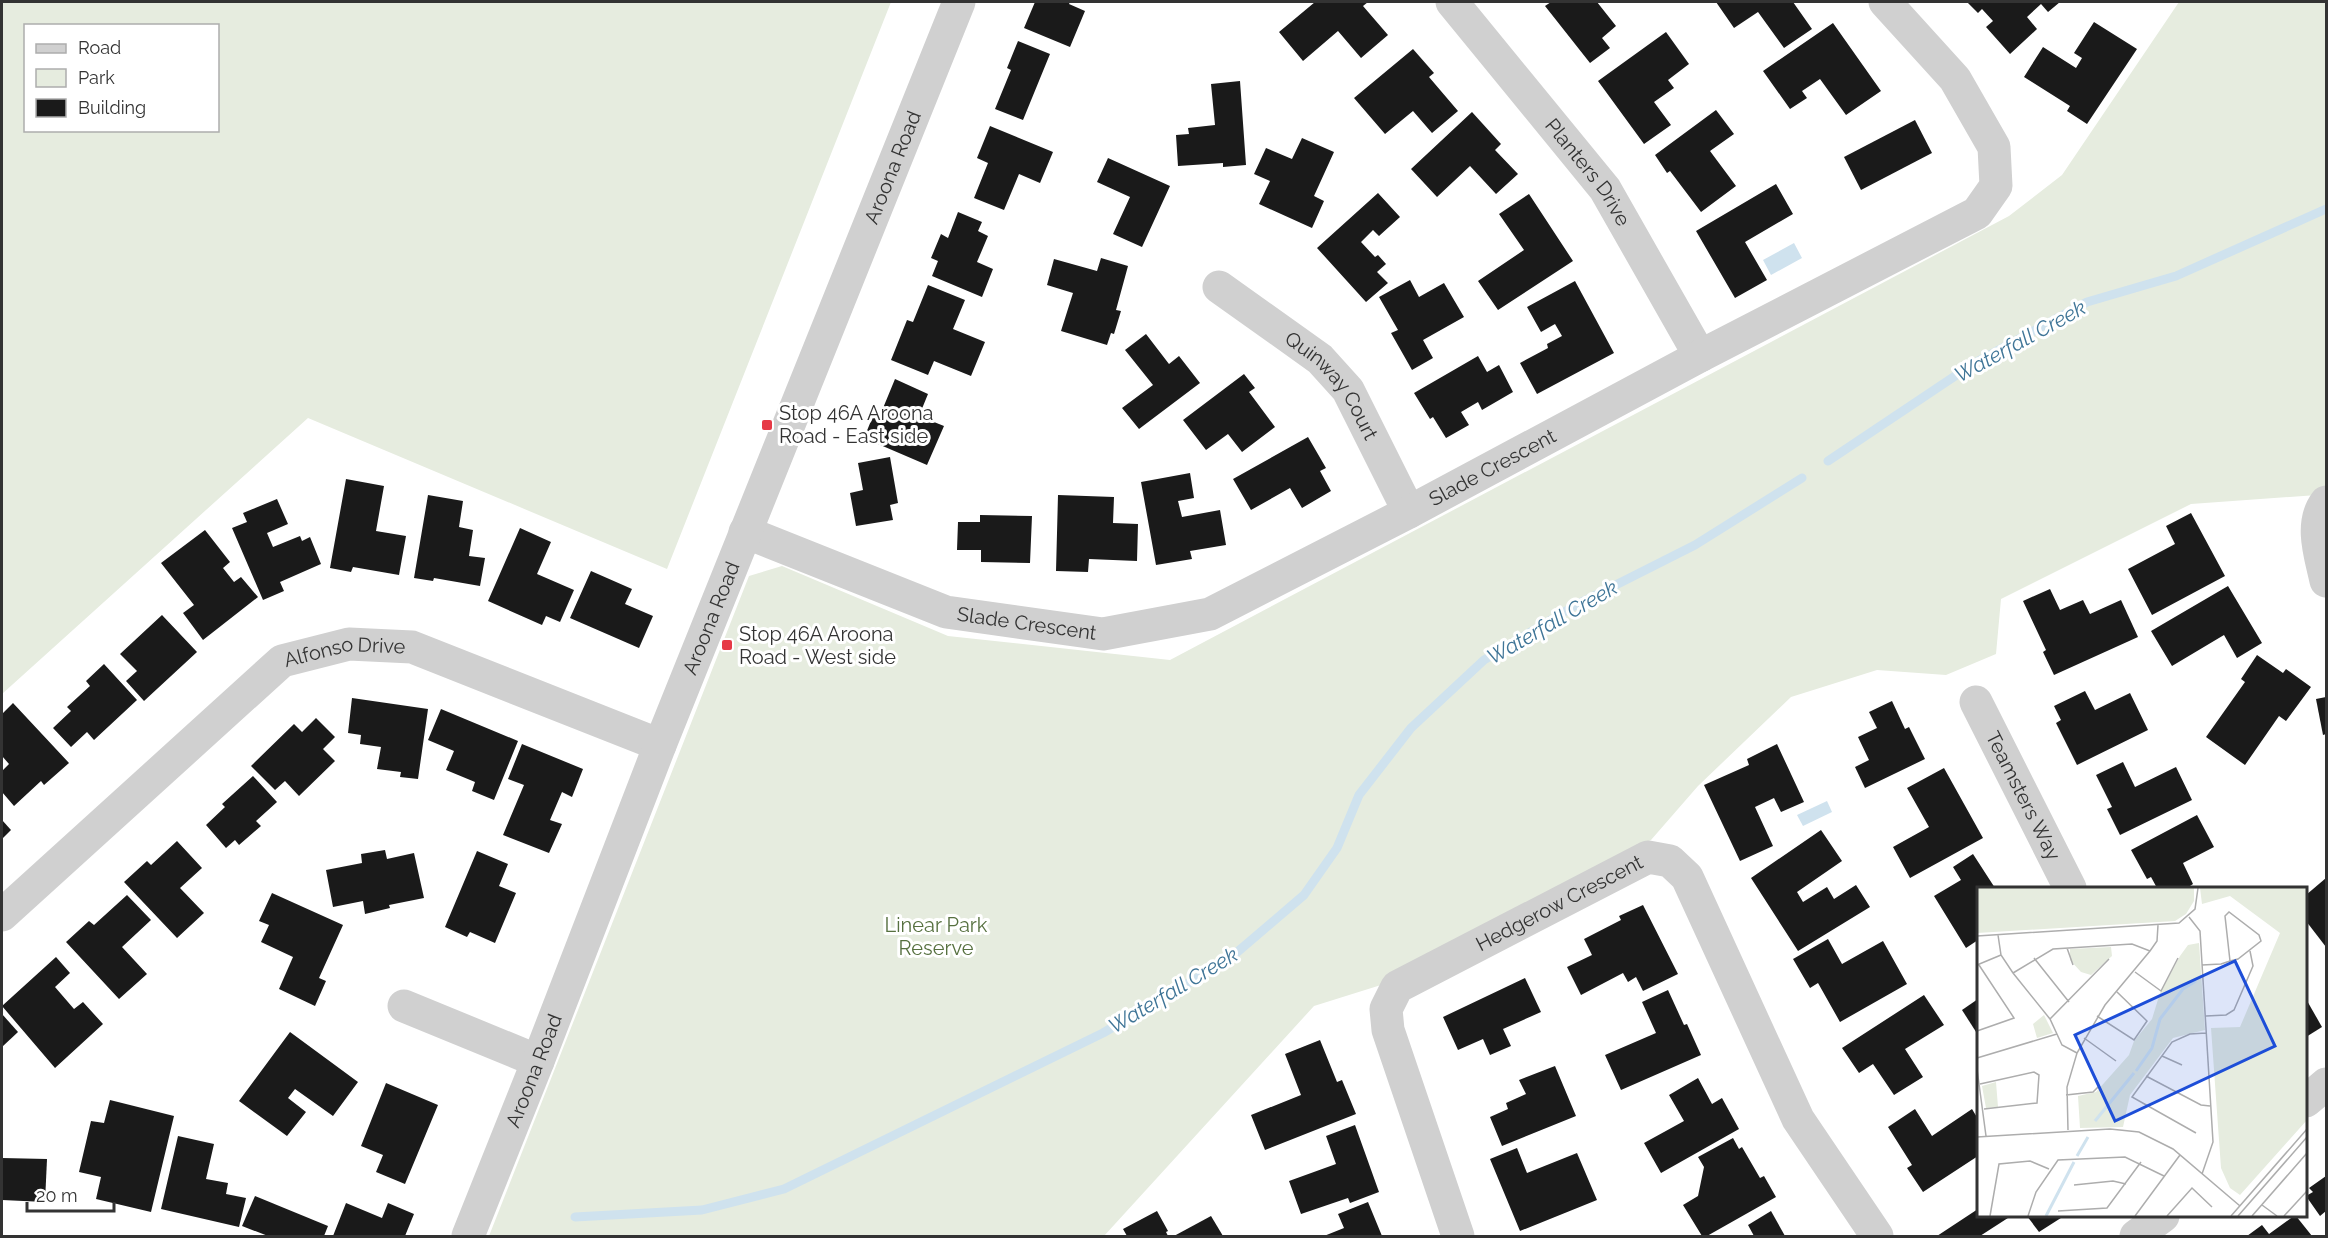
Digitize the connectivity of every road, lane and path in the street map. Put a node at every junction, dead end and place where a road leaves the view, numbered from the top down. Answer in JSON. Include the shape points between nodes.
{"nodes":[{"id":1,"x":959,"y":2,"type":"edge"},
{"id":2,"x":1452,"y":2,"type":"edge"},
{"id":3,"x":1886,"y":2,"type":"edge"},
{"id":4,"x":1219,"y":287,"type":"dead end"},
{"id":5,"x":1700,"y":356,"type":"junction"},
{"id":6,"x":2326,"y":502,"type":"edge"},
{"id":7,"x":1409,"y":512,"type":"junction"},
{"id":8,"x":745,"y":532,"type":"junction"},
{"id":9,"x":2326,"y":581,"type":"edge"},
{"id":10,"x":1976,"y":702,"type":"dead end"},
{"id":11,"x":660,"y":745,"type":"junction"},
{"id":12,"x":2069,"y":887,"type":"edge"},
{"id":13,"x":2,"y":915,"type":"edge"},
{"id":14,"x":404,"y":1006,"type":"dead end"},
{"id":15,"x":538,"y":1060,"type":"junction"},
{"id":16,"x":2326,"y":1084,"type":"edge"},
{"id":17,"x":2307,"y":1100,"type":"edge"},
{"id":18,"x":2160,"y":1217,"type":"edge"},
{"id":19,"x":468,"y":1236,"type":"edge"},
{"id":20,"x":1458,"y":1236,"type":"edge"},
{"id":21,"x":1877,"y":1236,"type":"edge"},
{"id":22,"x":2136,"y":1236,"type":"edge"}],
"edges":[{"from":1,"to":8,"type":"street","name":"Aroona Road"},
{"from":2,"to":5,"type":"street","name":"Planters Drive","via":[[1605,189]]},
{"from":3,"to":5,"type":"street","name":"Slade Crescent","via":[[1955,79],[1994,147],[1996,186],[1977,213]]},
{"from":4,"to":7,"type":"street","name":"Quinway Court","via":[[1320,359],[1348,390]]},
{"from":5,"to":7,"type":"street","name":"Slade Crescent"},
{"from":6,"to":9,"type":"street","via":[[2316,536]]},
{"from":7,"to":8,"type":"street","name":"Slade Crescent","via":[[1210,614],[1103,634],[946,612]]},
{"from":8,"to":11,"type":"street","name":"Aroona Road"},
{"from":10,"to":12,"type":"street","name":"Teamsters Way"},
{"from":11,"to":13,"type":"street","name":"Alfonso Drive","via":[[412,647],[349,644],[282,661]]},
{"from":11,"to":15,"type":"street","name":"Aroona Road"},
{"from":14,"to":15,"type":"street"},
{"from":15,"to":19,"type":"street","name":"Aroona Road"},
{"from":16,"to":17,"type":"street"},
{"from":18,"to":22,"type":"street"},
{"from":20,"to":21,"type":"street","name":"Hedgerow Crescent","via":[[1388,1030],[1386,1009],[1397,987],[1648,857],[1670,861],[1687,877],[1798,1119]]}]}
